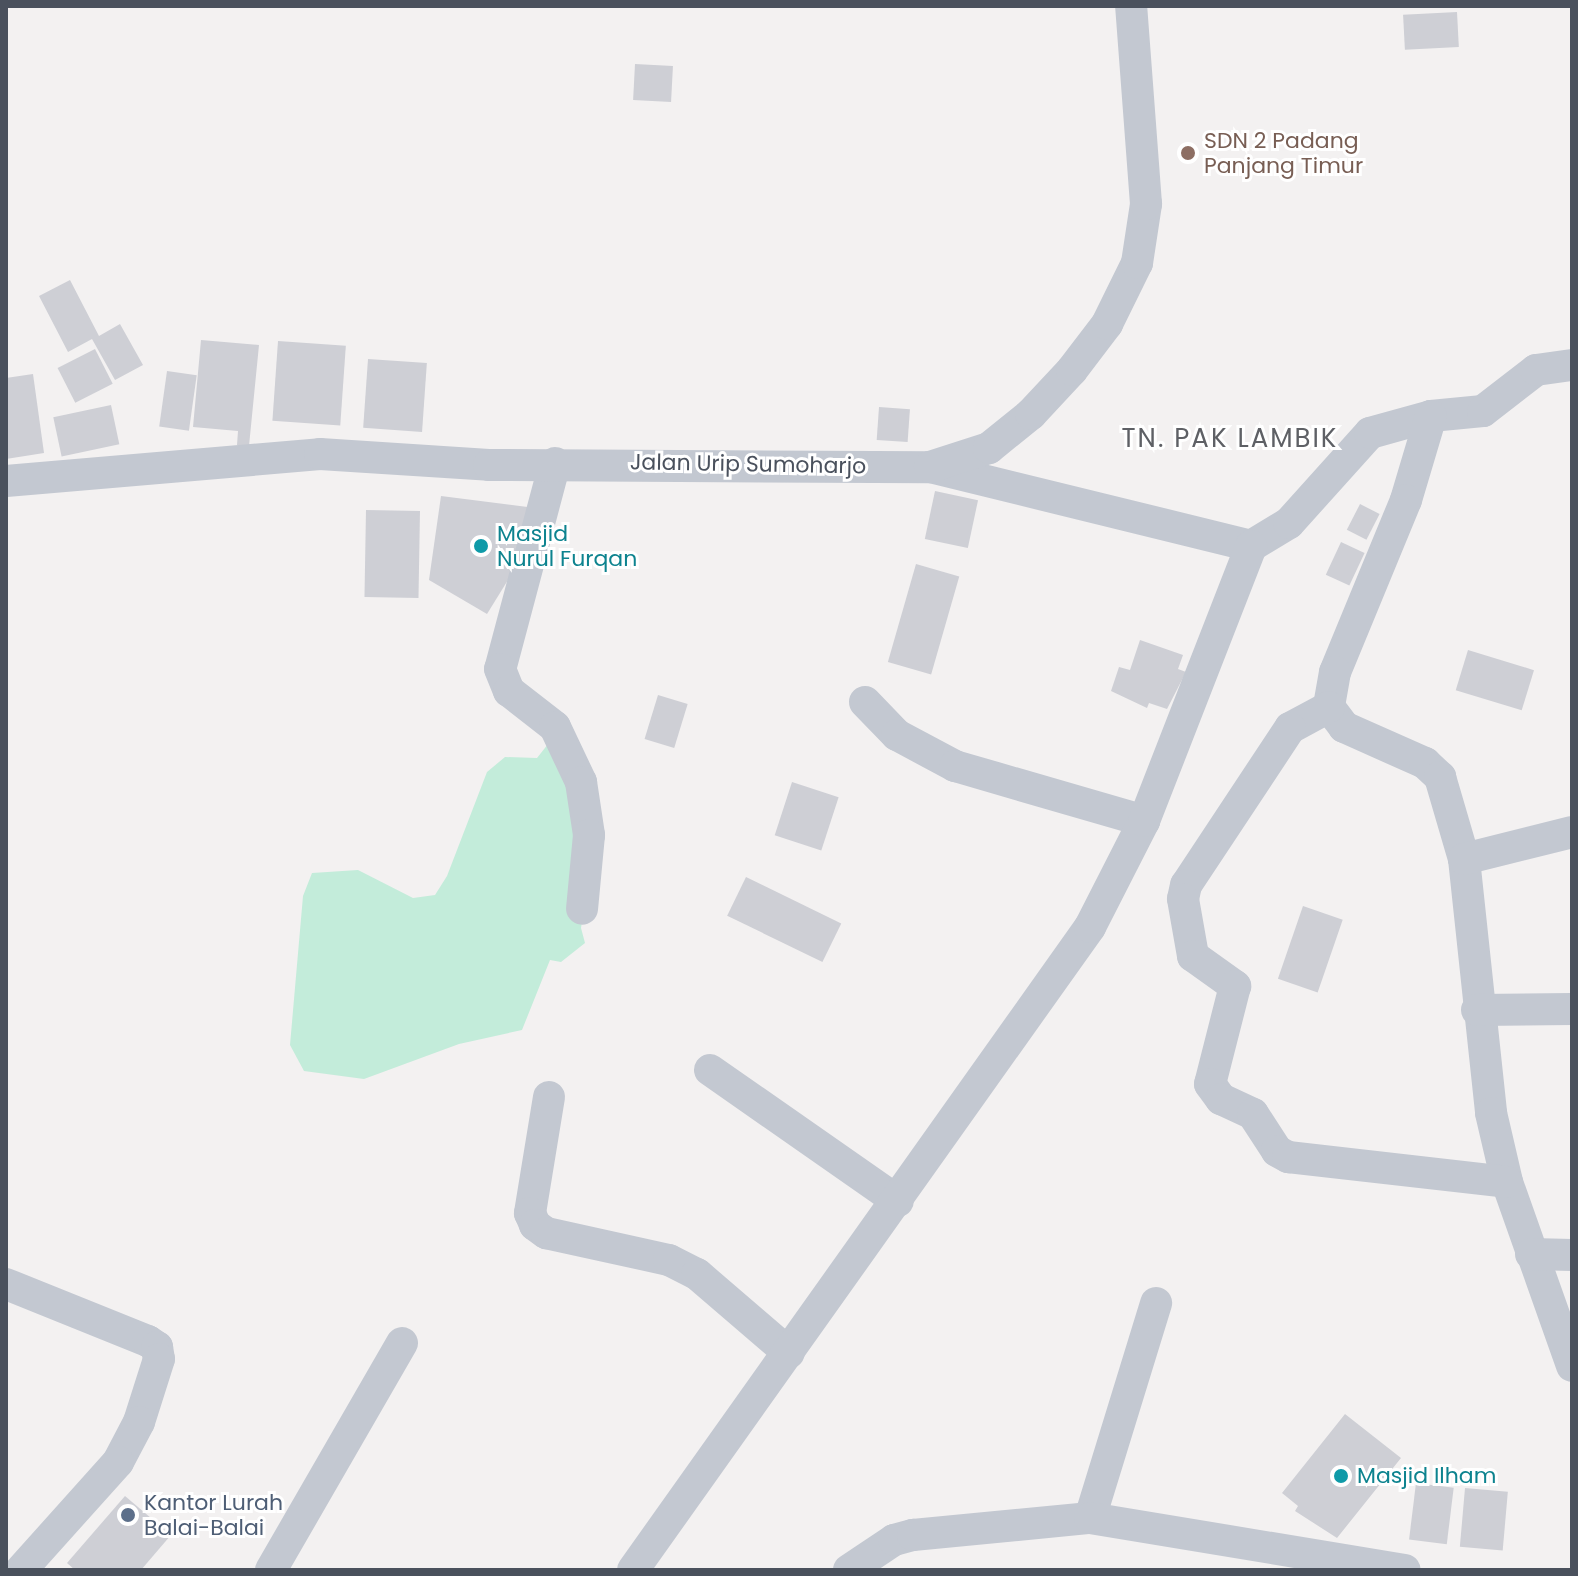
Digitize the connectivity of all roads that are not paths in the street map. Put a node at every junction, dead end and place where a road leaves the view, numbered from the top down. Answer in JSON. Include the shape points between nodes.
{"nodes":[{"id":1,"x":1131,"y":6,"type":"edge"},
{"id":2,"x":1572,"y":365,"type":"edge"},
{"id":3,"x":1431,"y":416,"type":"junction"},
{"id":4,"x":555,"y":463,"type":"junction"},
{"id":5,"x":930,"y":467,"type":"junction"},
{"id":6,"x":6,"y":481,"type":"edge"},
{"id":7,"x":1251,"y":546,"type":"junction"},
{"id":8,"x":865,"y":702,"type":"dead end"},
{"id":9,"x":1329,"y":707,"type":"junction"},
{"id":10,"x":1144,"y":821,"type":"junction"},
{"id":11,"x":1572,"y":832,"type":"edge"},
{"id":12,"x":1464,"y":859,"type":"junction"},
{"id":13,"x":582,"y":909,"type":"dead end"},
{"id":14,"x":1572,"y":1009,"type":"edge"},
{"id":15,"x":1477,"y":1010,"type":"junction"},
{"id":16,"x":710,"y":1070,"type":"dead end"},
{"id":17,"x":549,"y":1097,"type":"dead end"},
{"id":18,"x":1507,"y":1182,"type":"junction"},
{"id":19,"x":898,"y":1201,"type":"junction"},
{"id":20,"x":1531,"y":1254,"type":"junction"},
{"id":21,"x":1572,"y":1255,"type":"edge"},
{"id":22,"x":6,"y":1284,"type":"edge"},
{"id":23,"x":1156,"y":1303,"type":"dead end"},
{"id":24,"x":402,"y":1343,"type":"dead end"},
{"id":25,"x":789,"y":1353,"type":"junction"},
{"id":26,"x":1572,"y":1366,"type":"edge"},
{"id":27,"x":1090,"y":1518,"type":"junction"},
{"id":28,"x":21,"y":1570,"type":"edge"},
{"id":29,"x":271,"y":1570,"type":"edge"},
{"id":30,"x":633,"y":1570,"type":"edge"},
{"id":31,"x":849,"y":1570,"type":"edge"},
{"id":32,"x":1405,"y":1570,"type":"edge"}],
"edges":[{"from":1,"to":5,"type":"street","name":"Jalan Urip Sumoharjo","via":[[1146,204],[1137,263],[1107,324],[1031,414],[989,448]]},
{"from":2,"to":3,"type":"street","via":[[1536,370],[1483,411]]},
{"from":3,"to":7,"type":"street","via":[[1370,433],[1289,523]]},
{"from":3,"to":9,"type":"street","via":[[1406,500],[1335,672]]},
{"from":4,"to":5,"type":"street","name":"Jalan Urip Sumoharjo"},
{"from":4,"to":6,"type":"street","name":"Jalan Urip Sumoharjo","via":[[489,465],[320,454]]},
{"from":4,"to":13,"type":"street","via":[[500,669],[509,691],[555,727],[581,782],[589,835]]},
{"from":5,"to":7,"type":"street"},
{"from":7,"to":10,"type":"street"},
{"from":8,"to":10,"type":"street","via":[[897,735],[955,766]]},
{"from":9,"to":12,"type":"street","via":[[1344,727],[1433,768]]},
{"from":9,"to":18,"type":"street","via":[[1290,728],[1186,885],[1183,899],[1193,956],[1235,986],[1210,1084],[1221,1099],[1253,1114],[1277,1151],[1288,1157]]},
{"from":10,"to":19,"type":"street","via":[[1090,927]]},
{"from":11,"to":12,"type":"street"},
{"from":12,"to":15,"type":"street"},
{"from":14,"to":15,"type":"street"},
{"from":15,"to":18,"type":"street"},
{"from":16,"to":19,"type":"street"},
{"from":17,"to":25,"type":"street","via":[[530,1213],[535,1225],[546,1233],[669,1260],[697,1274]]},
{"from":18,"to":20,"type":"street"},
{"from":19,"to":25,"type":"street"},
{"from":20,"to":21,"type":"street"},
{"from":20,"to":26,"type":"street"},
{"from":22,"to":28,"type":"street","via":[[148,1341],[157,1347],[159,1359],[139,1422],[118,1462]]},
{"from":23,"to":27,"type":"street"},
{"from":24,"to":29,"type":"street"},
{"from":25,"to":30,"type":"street"},
{"from":27,"to":31,"type":"street","via":[[913,1535],[884,1546]]},
{"from":27,"to":32,"type":"street"}]}
